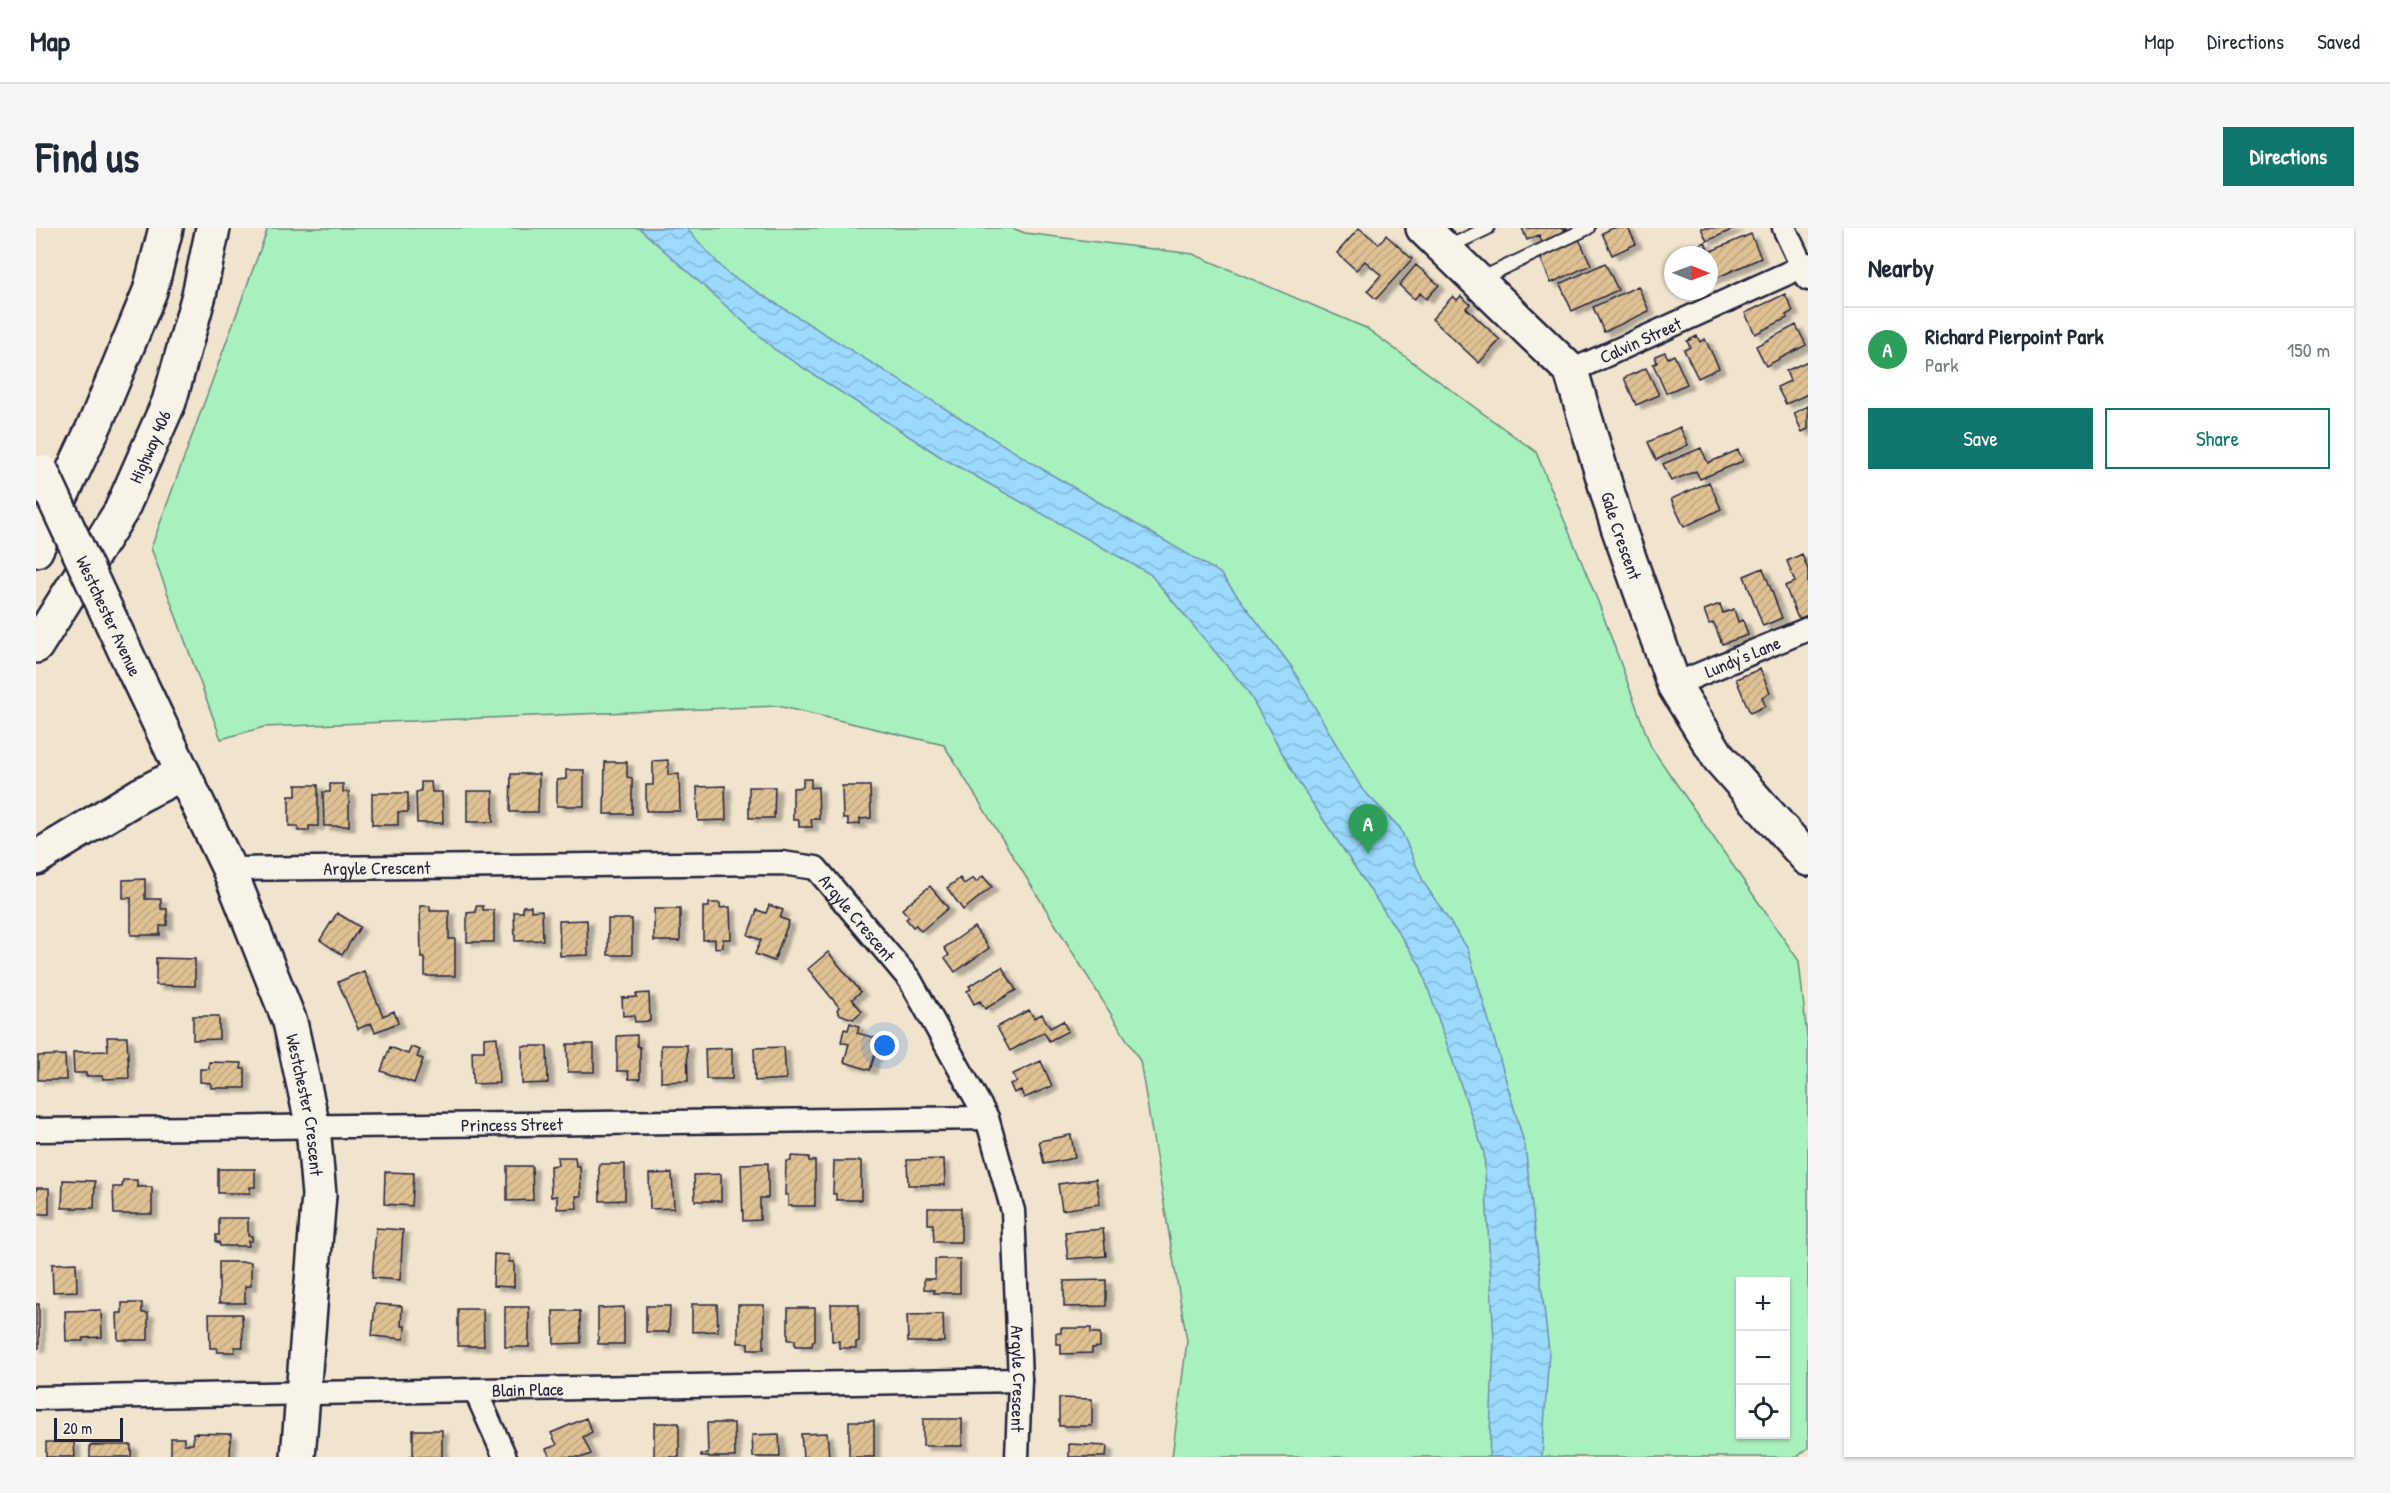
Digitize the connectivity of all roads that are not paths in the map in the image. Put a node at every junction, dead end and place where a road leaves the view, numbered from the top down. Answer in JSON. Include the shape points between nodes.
{"nodes":[{"id":1,"x":166,"y":228,"type":"edge"},
{"id":2,"x":213,"y":228,"type":"edge"},
{"id":3,"x":233,"y":228,"type":"edge"},
{"id":4,"x":1488,"y":228,"type":"edge"},
{"id":5,"x":1588,"y":228,"type":"edge"},
{"id":6,"x":1784,"y":228,"type":"edge"},
{"id":7,"x":1434,"y":238,"type":"edge"},
{"id":8,"x":1806,"y":270,"type":"edge"},
{"id":9,"x":1477,"y":280,"type":"junction"},
{"id":10,"x":1571,"y":371,"type":"junction"},
{"id":11,"x":169,"y":402,"type":"junction"},
{"id":12,"x":36,"y":459,"type":"edge"},
{"id":13,"x":36,"y":550,"type":"edge"},
{"id":14,"x":1808,"y":628,"type":"edge"},
{"id":15,"x":36,"y":646,"type":"edge"},
{"id":16,"x":1674,"y":685,"type":"junction"},
{"id":17,"x":183,"y":773,"type":"junction"},
{"id":18,"x":36,"y":858,"type":"edge"},
{"id":19,"x":1808,"y":859,"type":"edge"},
{"id":20,"x":229,"y":869,"type":"junction"},
{"id":21,"x":987,"y":1118,"type":"junction"},
{"id":22,"x":313,"y":1127,"type":"junction"},
{"id":23,"x":36,"y":1130,"type":"edge"},
{"id":24,"x":1020,"y":1380,"type":"junction"},
{"id":25,"x":475,"y":1390,"type":"junction"},
{"id":26,"x":304,"y":1393,"type":"junction"},
{"id":27,"x":36,"y":1398,"type":"edge"},
{"id":28,"x":298,"y":1457,"type":"edge"},
{"id":29,"x":505,"y":1457,"type":"edge"},
{"id":30,"x":1017,"y":1457,"type":"edge"}],
"edges":[{"from":1,"to":13,"type":"main road","via":[[150,291],[96,422]]},
{"from":2,"to":11,"type":"main road","name":"Highway 406"},
{"from":3,"to":11,"type":"main road"},
{"from":4,"to":7,"type":"lane"},
{"from":5,"to":9,"type":"lane"},
{"from":6,"to":8,"type":"street"},
{"from":7,"to":9,"type":"main road","name":"Gale Crescent"},
{"from":8,"to":10,"type":"street","name":"Calvin Street"},
{"from":9,"to":10,"type":"main road","name":"Gale Crescent"},
{"from":10,"to":16,"type":"main road","name":"Gale Crescent","via":[[1618,527]]},
{"from":11,"to":15,"type":"main road","name":"Highway 406","via":[[121,511]]},
{"from":12,"to":17,"type":"main road","name":"Westchester Avenue","bridge":true},
{"from":14,"to":16,"type":"street","name":"Lundy's Lane"},
{"from":16,"to":19,"type":"main road","name":"Gale Crescent","via":[[1719,758]]},
{"from":17,"to":18,"type":"main road"},
{"from":17,"to":20,"type":"main road","name":"Westchester Crescent"},
{"from":20,"to":21,"type":"street","name":"Argyle Crescent","via":[[771,863],[816,868],[910,981]]},
{"from":20,"to":22,"type":"main road","name":"Westchester Crescent","via":[[290,1022]]},
{"from":21,"to":22,"type":"street","name":"Princess Street"},
{"from":21,"to":24,"type":"street","name":"Argyle Crescent","via":[[1013,1211]]},
{"from":22,"to":23,"type":"street","name":"Princess Street"},
{"from":22,"to":26,"type":"main road","name":"Westchester Crescent","via":[[319,1195]]},
{"from":24,"to":25,"type":"street","name":"Blain Place"},
{"from":24,"to":30,"type":"street","name":"Argyle Crescent"},
{"from":25,"to":26,"type":"street","name":"Blain Place"},
{"from":25,"to":29,"type":"street"},
{"from":26,"to":27,"type":"street","name":"Blain Place"},
{"from":26,"to":28,"type":"main road","name":"Westchester Crescent"}]}
